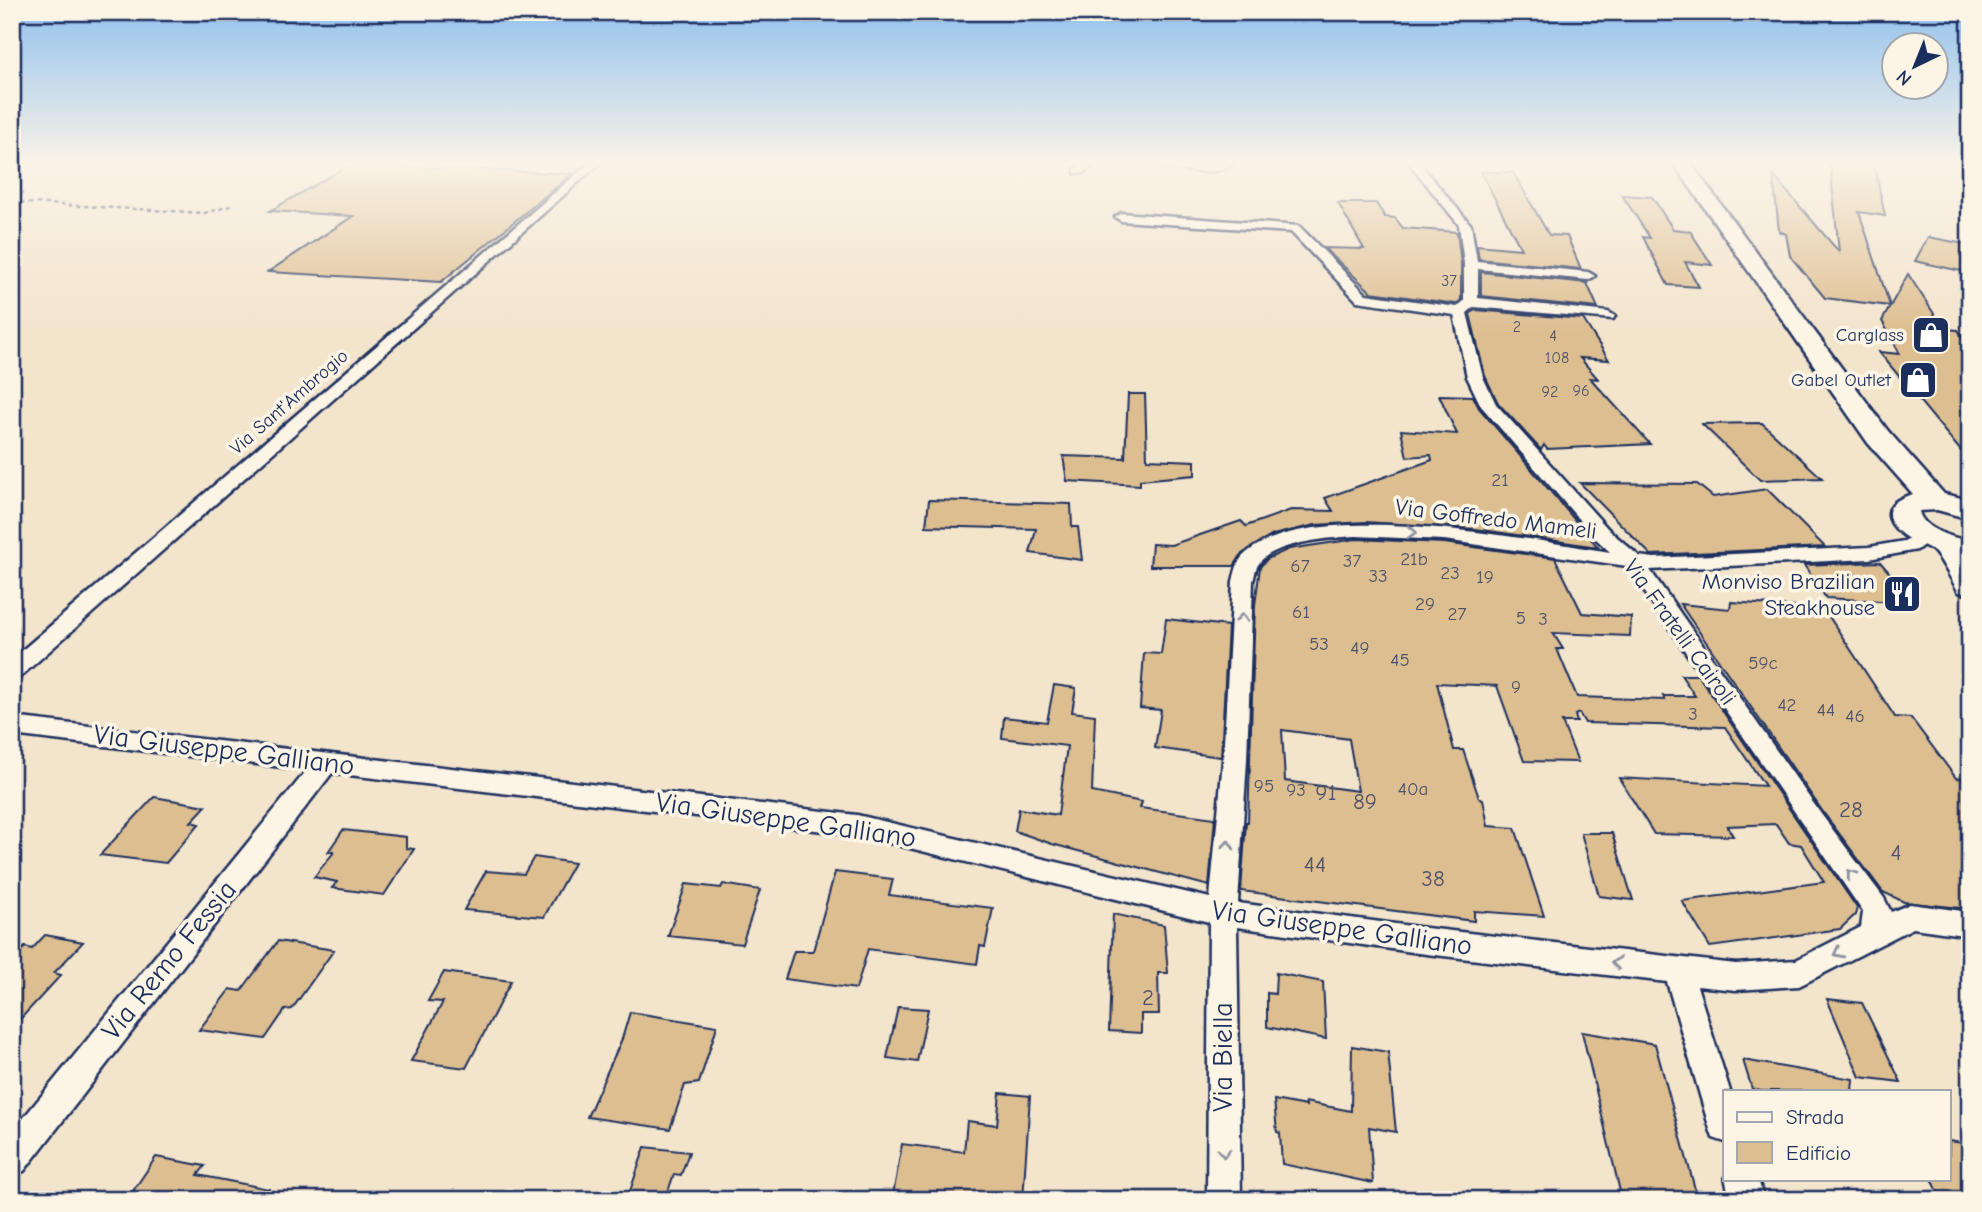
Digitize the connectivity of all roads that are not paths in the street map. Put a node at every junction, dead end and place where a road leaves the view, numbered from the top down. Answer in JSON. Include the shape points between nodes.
{"nodes":[{"id":1,"x":529,"y":221,"type":"edge"},
{"id":2,"x":1173,"y":221,"type":"edge"},
{"id":3,"x":1461,"y":221,"type":"edge"},
{"id":4,"x":1723,"y":221,"type":"edge"},
{"id":5,"x":1471,"y":264,"type":"junction"},
{"id":6,"x":1588,"y":276,"type":"dead end"},
{"id":7,"x":1466,"y":307,"type":"junction"},
{"id":8,"x":1608,"y":316,"type":"dead end"},
{"id":9,"x":1935,"y":501,"type":"junction"},
{"id":10,"x":1970,"y":510,"type":"edge"},
{"id":11,"x":1947,"y":544,"type":"edge"},
{"id":12,"x":1634,"y":563,"type":"junction"},
{"id":13,"x":1970,"y":584,"type":"edge"},
{"id":14,"x":12,"y":672,"type":"edge"},
{"id":15,"x":12,"y":726,"type":"edge"},
{"id":16,"x":327,"y":762,"type":"junction"},
{"id":17,"x":1223,"y":913,"type":"junction"},
{"id":18,"x":1970,"y":924,"type":"edge"},
{"id":19,"x":1874,"y":934,"type":"junction"},
{"id":20,"x":1678,"y":971,"type":"junction"},
{"id":21,"x":1723,"y":1119,"type":"edge"},
{"id":22,"x":12,"y":1158,"type":"edge"},
{"id":23,"x":1741,"y":1180,"type":"edge"},
{"id":24,"x":1224,"y":1200,"type":"edge"},
{"id":25,"x":1747,"y":1200,"type":"edge"}],
"edges":[{"from":1,"to":14,"type":"street","name":"Via Sant'Ambrogio"},
{"from":2,"to":7,"type":"street","via":[[1295,229],[1362,298]]},
{"from":3,"to":5,"type":"street","name":"Via Fratelli Cairoli"},
{"from":4,"to":9,"type":"main road","via":[[1878,437]]},
{"from":5,"to":6,"type":"street"},
{"from":5,"to":7,"type":"street","name":"Via Fratelli Cairoli"},
{"from":7,"to":8,"type":"street"},
{"from":7,"to":12,"type":"street","name":"Via Fratelli Cairoli","via":[[1478,386],[1489,406],[1602,534]]},
{"from":9,"to":10,"type":"main road"},
{"from":9,"to":11,"type":"main road","via":[[1911,503],[1903,513],[1905,520]]},
{"from":11,"to":12,"type":"street","name":"Via Goffredo Mameli","via":[[1869,553]]},
{"from":11,"to":13,"type":"main road"},
{"from":17,"to":12,"type":"street","name":"Via Goffredo Mameli","one_way":true,"via":[[1244,581],[1249,561],[1267,548],[1308,535],[1356,530],[1444,534]]},
{"from":19,"to":12,"type":"street","name":"Via Fratelli Cairoli","one_way":true,"via":[[1874,906]]},
{"from":15,"to":16,"type":"street","name":"Via Giuseppe Galliano"},
{"from":16,"to":17,"type":"street","name":"Via Giuseppe Galliano","via":[[857,825]]},
{"from":16,"to":22,"type":"street","name":"Via Remo Fessia"},
{"from":20,"to":17,"type":"street","name":"Via Giuseppe Galliano","one_way":true},
{"from":17,"to":24,"type":"street","name":"Via Biella","one_way":true},
{"from":18,"to":19,"type":"street","name":"Via Giuseppe Galliano","via":[[1910,916]]},
{"from":19,"to":20,"type":"street","name":"Via Giuseppe Galliano","one_way":true,"via":[[1799,973],[1736,977]]},
{"from":20,"to":21,"type":"street"},
{"from":23,"to":25,"type":"street"}]}
